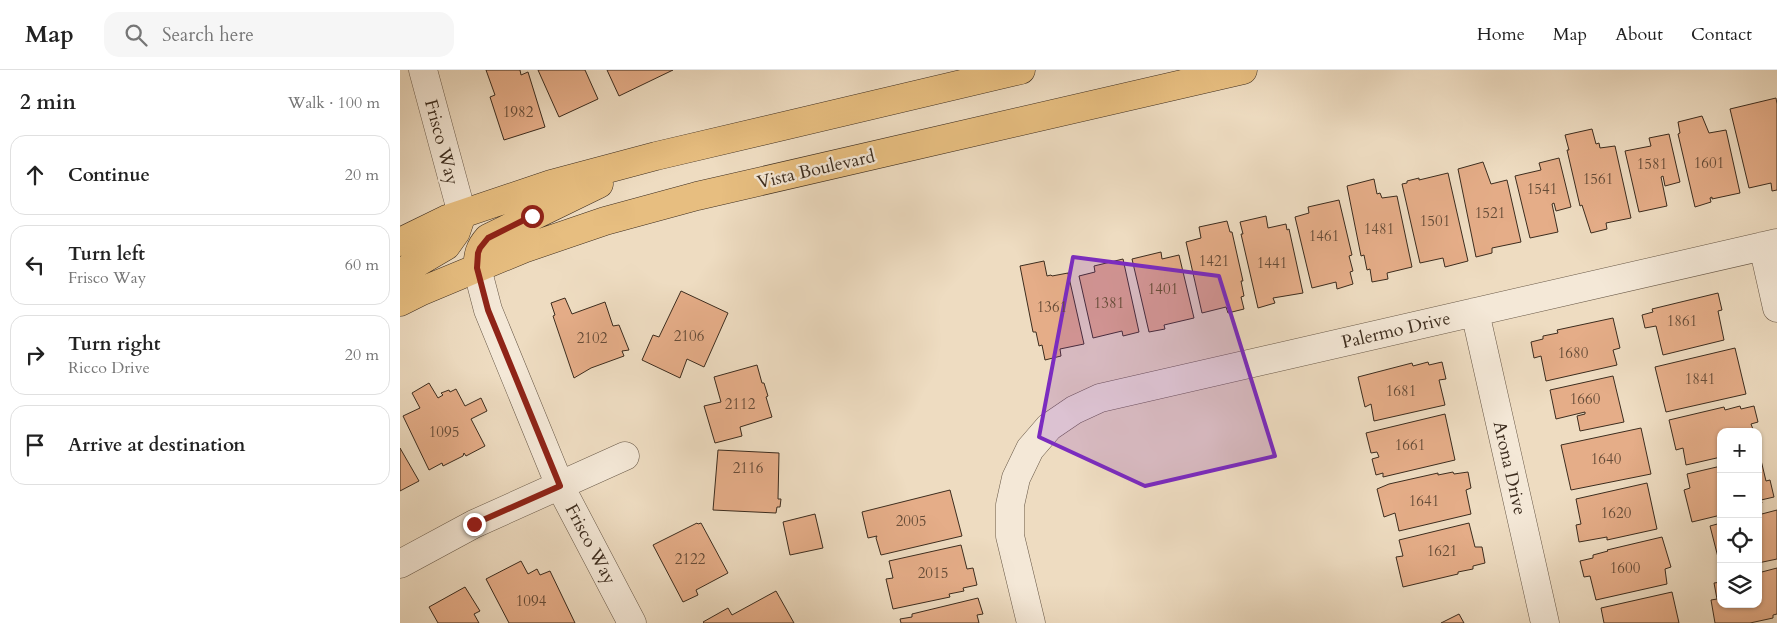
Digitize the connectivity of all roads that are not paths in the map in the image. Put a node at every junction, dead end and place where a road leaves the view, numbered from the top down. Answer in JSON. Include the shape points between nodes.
{"nodes":[{"id":1,"x":423,"y":70,"type":"edge"},
{"id":2,"x":1021,"y":70,"type":"edge"},
{"id":3,"x":1243,"y":70,"type":"edge"},
{"id":4,"x":656,"y":156,"type":"junction"},
{"id":5,"x":462,"y":214,"type":"junction"},
{"id":6,"x":400,"y":242,"type":"edge"},
{"id":7,"x":1770,"y":244,"type":"edge"},
{"id":8,"x":477,"y":268,"type":"junction"},
{"id":9,"x":400,"y":273,"type":"edge"},
{"id":10,"x":400,"y":302,"type":"edge"},
{"id":11,"x":1777,"y":308,"type":"edge"},
{"id":12,"x":1475,"y":312,"type":"junction"},
{"id":13,"x":625,"y":456,"type":"dead end"},
{"id":14,"x":560,"y":486,"type":"junction"},
{"id":15,"x":400,"y":564,"type":"edge"},
{"id":16,"x":632,"y":623,"type":"edge"},
{"id":17,"x":1031,"y":623,"type":"edge"},
{"id":18,"x":1545,"y":623,"type":"edge"}],
"edges":[{"from":1,"to":5,"type":"street","name":"Frisco Way"},
{"from":2,"to":4,"type":"main road"},
{"from":3,"to":8,"type":"main road","name":"Vista Boulevard","via":[[697,196],[605,221]]},
{"from":4,"to":5,"type":"main road","via":[[551,184]]},
{"from":4,"to":8,"type":"main road","via":[[494,234],[480,248]]},
{"from":5,"to":6,"type":"main road"},
{"from":5,"to":9,"type":"main road","via":[[456,232],[446,246]]},
{"from":7,"to":11,"type":"street"},
{"from":7,"to":12,"type":"street","name":"Palermo Drive"},
{"from":8,"to":10,"type":"main road","name":"Vista Boulevard"},
{"from":8,"to":14,"type":"street","name":"Frisco Way","via":[[488,310]]},
{"from":12,"to":17,"type":"street","name":"Palermo Drive","via":[[1100,398],[1049,427],[1030,450],[1016,478],[1010,505],[1010,536]]},
{"from":12,"to":18,"type":"street","name":"Arona Drive"},
{"from":13,"to":14,"type":"street"},
{"from":14,"to":15,"type":"street","via":[[474,524]]},
{"from":14,"to":16,"type":"street","name":"Frisco Way"}]}
